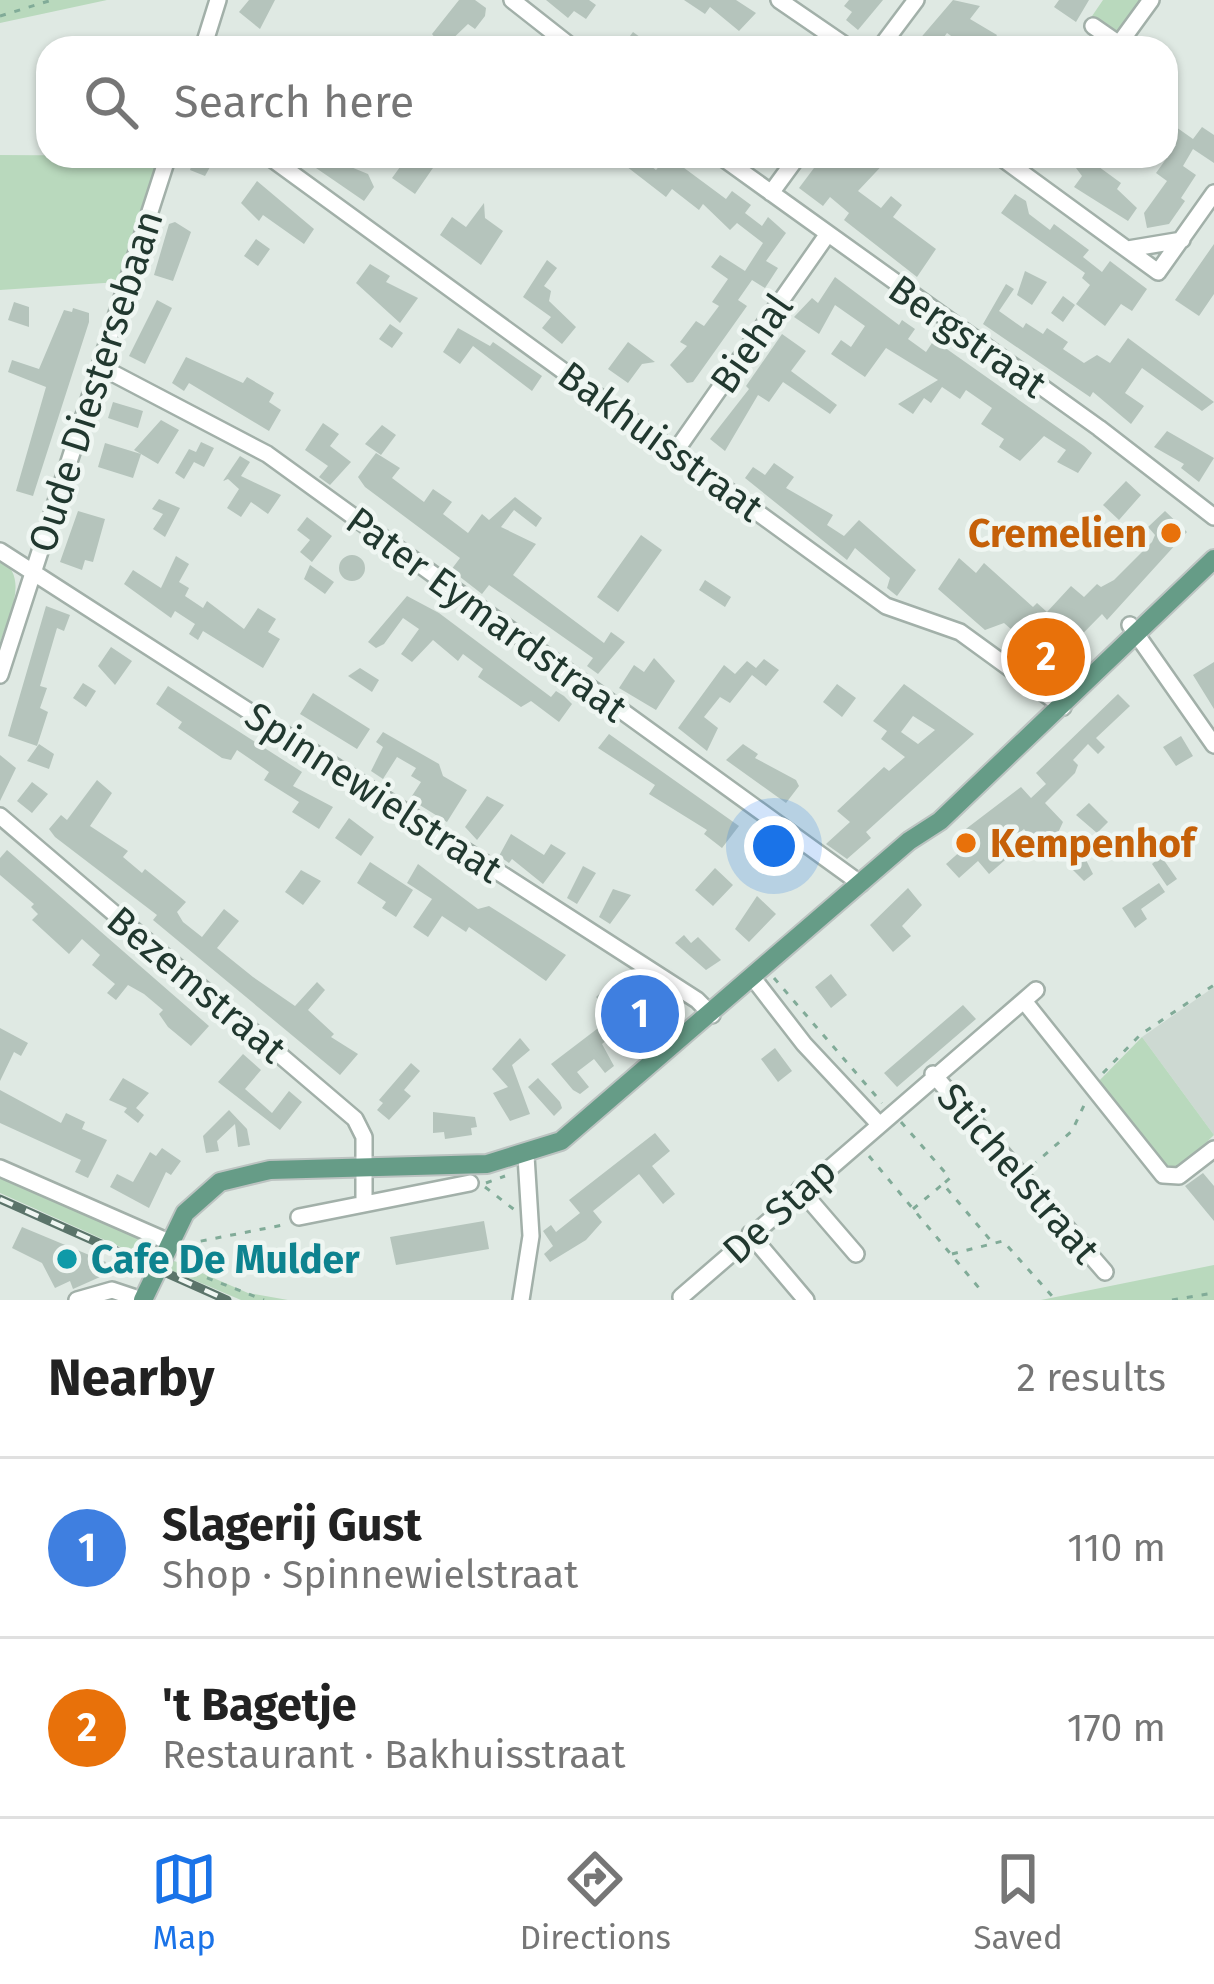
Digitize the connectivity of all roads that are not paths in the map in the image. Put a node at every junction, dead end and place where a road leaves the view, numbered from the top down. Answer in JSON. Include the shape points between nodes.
{"nodes":[{"id":1,"x":218,"y":0,"type":"edge"},
{"id":2,"x":512,"y":0,"type":"edge"},
{"id":3,"x":778,"y":0,"type":"edge"},
{"id":4,"x":916,"y":0,"type":"edge"},
{"id":5,"x":1151,"y":0,"type":"edge"},
{"id":6,"x":1093,"y":26,"type":"dead end"},
{"id":7,"x":206,"y":36,"type":"edge"},
{"id":8,"x":558,"y":36,"type":"edge"},
{"id":9,"x":831,"y":36,"type":"edge"},
{"id":10,"x":889,"y":36,"type":"edge"},
{"id":11,"x":1107,"y":36,"type":"edge"},
{"id":12,"x":1125,"y":36,"type":"edge"},
{"id":13,"x":164,"y":168,"type":"edge"},
{"id":14,"x":284,"y":168,"type":"edge"},
{"id":15,"x":736,"y":168,"type":"edge"},
{"id":16,"x":789,"y":168,"type":"edge"},
{"id":17,"x":1016,"y":168,"type":"edge"},
{"id":18,"x":770,"y":193,"type":"junction"},
{"id":19,"x":1214,"y":193,"type":"edge"},
{"id":20,"x":827,"y":235,"type":"junction"},
{"id":21,"x":1182,"y":240,"type":"junction"},
{"id":22,"x":1128,"y":248,"type":"junction"},
{"id":23,"x":100,"y":367,"type":"junction"},
{"id":24,"x":675,"y":452,"type":"junction"},
{"id":25,"x":1214,"y":517,"type":"edge"},
{"id":26,"x":1214,"y":542,"type":"edge"},
{"id":27,"x":0,"y":551,"type":"edge"},
{"id":28,"x":1214,"y":559,"type":"edge"},
{"id":29,"x":34,"y":571,"type":"junction"},
{"id":30,"x":1134,"y":630,"type":"junction"},
{"id":31,"x":0,"y":675,"type":"edge"},
{"id":32,"x":1058,"y":703,"type":"junction"},
{"id":33,"x":1214,"y":746,"type":"edge"},
{"id":34,"x":0,"y":816,"type":"edge"},
{"id":35,"x":861,"y":884,"type":"junction"},
{"id":36,"x":759,"y":973,"type":"junction"},
{"id":37,"x":712,"y":1015,"type":"junction"},
{"id":38,"x":933,"y":1074,"type":"junction"},
{"id":39,"x":884,"y":1117,"type":"junction"},
{"id":40,"x":1214,"y":1148,"type":"edge"},
{"id":41,"x":526,"y":1156,"type":"junction"},
{"id":42,"x":0,"y":1168,"type":"edge"},
{"id":43,"x":362,"y":1168,"type":"junction"},
{"id":44,"x":476,"y":1184,"type":"road end"},
{"id":45,"x":800,"y":1189,"type":"junction"},
{"id":46,"x":364,"y":1204,"type":"junction"},
{"id":47,"x":299,"y":1220,"type":"road end"},
{"id":48,"x":750,"y":1234,"type":"junction"},
{"id":49,"x":856,"y":1253,"type":"dead end"},
{"id":50,"x":162,"y":1257,"type":"junction"},
{"id":51,"x":1105,"y":1272,"type":"dead end"},
{"id":52,"x":681,"y":1297,"type":"dead end"},
{"id":53,"x":77,"y":1300,"type":"edge"},
{"id":54,"x":143,"y":1300,"type":"edge"},
{"id":55,"x":521,"y":1300,"type":"edge"},
{"id":56,"x":806,"y":1300,"type":"edge"}],
"edges":[{"from":1,"to":7,"type":"street"},
{"from":2,"to":8,"type":"street"},
{"from":3,"to":9,"type":"street"},
{"from":4,"to":10,"type":"street"},
{"from":5,"to":12,"type":"street"},
{"from":6,"to":11,"type":"street"},
{"from":13,"to":23,"type":"street","name":"Oude Diestersebaan"},
{"from":14,"to":24,"type":"street","name":"Bakhuisstraat"},
{"from":15,"to":18,"type":"street","name":"Bergstraat"},
{"from":16,"to":18,"type":"street"},
{"from":17,"to":22,"type":"street"},
{"from":18,"to":20,"type":"street","name":"Bergstraat"},
{"from":19,"to":21,"type":"street"},
{"from":20,"to":24,"type":"street","name":"Biehal"},
{"from":20,"to":25,"type":"street","name":"Bergstraat"},
{"from":21,"to":22,"type":"street"},
{"from":21,"to":22,"type":"street","via":[[1158,272]]},
{"from":23,"to":29,"type":"street","name":"Oude Diestersebaan"},
{"from":23,"to":35,"type":"street","name":"Pater Eymardstraat","via":[[267,454]]},
{"from":24,"to":32,"type":"street","name":"Bakhuisstraat","via":[[886,606],[960,632]]},
{"from":26,"to":30,"type":"main road"},
{"from":27,"to":29,"type":"street","name":"Spinnewielstraat"},
{"from":28,"to":30,"type":"main road"},
{"from":29,"to":31,"type":"street","name":"Oude Diestersebaan"},
{"from":29,"to":37,"type":"street","name":"Spinnewielstraat"},
{"from":30,"to":32,"type":"main road"},
{"from":30,"to":33,"type":"street"},
{"from":32,"to":35,"type":"main road","via":[[940,820]]},
{"from":34,"to":43,"type":"street","name":"Bezemstraat","via":[[356,1119]]},
{"from":35,"to":36,"type":"main road"},
{"from":36,"to":37,"type":"main road"},
{"from":36,"to":39,"type":"street","via":[[804,1044]]},
{"from":37,"to":41,"type":"main road","via":[[580,1129]]},
{"from":38,"to":39,"type":"street","name":"De Stap"},
{"from":38,"to":40,"type":"street","name":"De Stap","via":[[1030,996],[1091,1088],[1168,1178]]},
{"from":38,"to":51,"type":"street","name":"Stichelstraat"},
{"from":39,"to":45,"type":"street","name":"De Stap"},
{"from":41,"to":43,"type":"main road"},
{"from":41,"to":55,"type":"street","via":[[531,1223]]},
{"from":42,"to":50,"type":"street"},
{"from":43,"to":46,"type":"street","name":"Bezemstraat"},
{"from":43,"to":50,"type":"main road","via":[[270,1170],[220,1182],[194,1202]]},
{"from":44,"to":46,"type":"street"},
{"from":45,"to":48,"type":"street","name":"De Stap"},
{"from":45,"to":49,"type":"street"},
{"from":46,"to":47,"type":"street"},
{"from":48,"to":52,"type":"street","name":"De Stap"},
{"from":48,"to":56,"type":"street"},
{"from":50,"to":54,"type":"main road"},
{"from":53,"to":54,"type":"street","via":[[112,1290]]}]}
